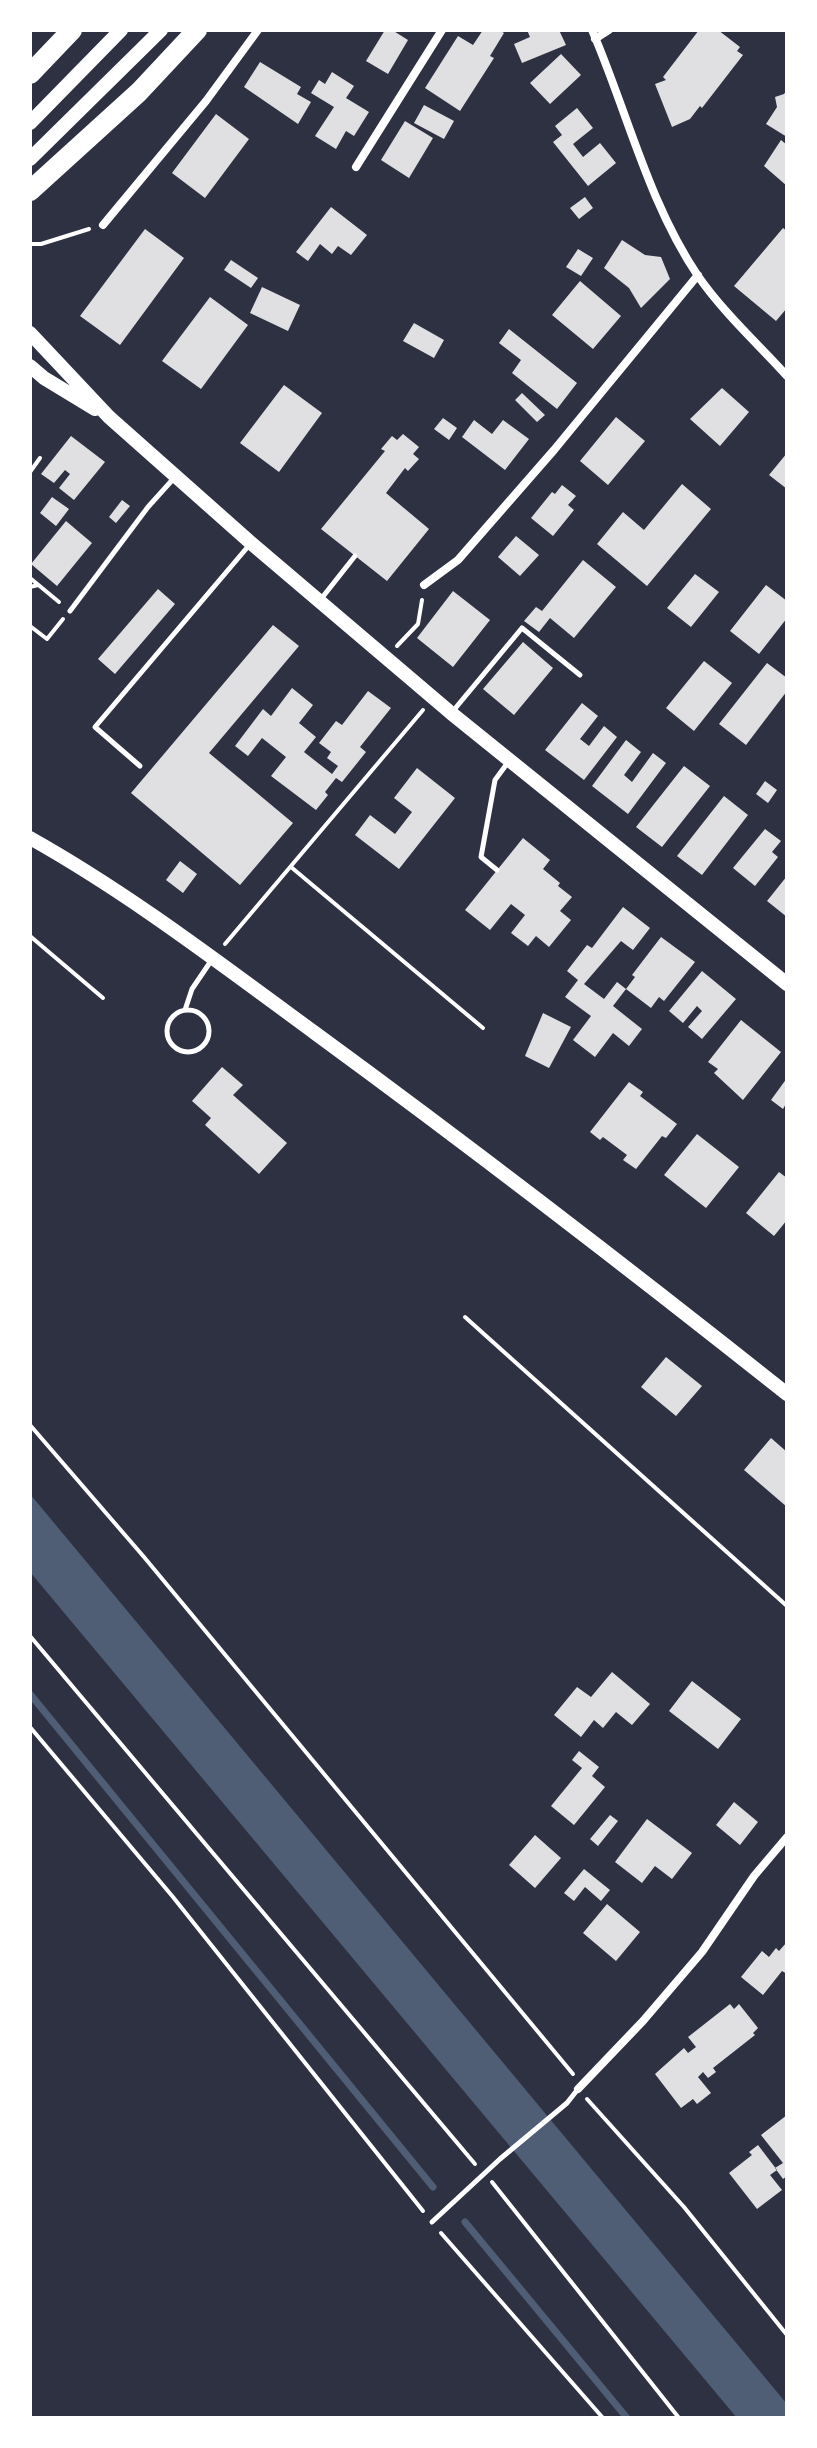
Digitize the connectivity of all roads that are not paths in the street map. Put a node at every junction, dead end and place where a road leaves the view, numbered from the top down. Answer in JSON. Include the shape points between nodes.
{"nodes":[{"id":1,"x":72,"y":30,"type":"edge"},
{"id":2,"x":121,"y":30,"type":"edge"},
{"id":3,"x":161,"y":30,"type":"edge"},
{"id":4,"x":197,"y":30,"type":"edge"},
{"id":5,"x":258,"y":30,"type":"edge"},
{"id":6,"x":442,"y":30,"type":"edge"},
{"id":7,"x":609,"y":30,"type":"edge"},
{"id":8,"x":594,"y":34,"type":"edge"},
{"id":9,"x":30,"y":74,"type":"edge"},
{"id":10,"x":30,"y":123,"type":"edge"},
{"id":11,"x":30,"y":159,"type":"edge"},
{"id":12,"x":356,"y":167,"type":"dead end"},
{"id":13,"x":30,"y":191,"type":"edge"},
{"id":14,"x":103,"y":225,"type":"road end"},
{"id":15,"x":698,"y":275,"type":"junction"},
{"id":16,"x":30,"y":333,"type":"edge"},
{"id":17,"x":30,"y":366,"type":"edge"},
{"id":18,"x":787,"y":376,"type":"edge"},
{"id":19,"x":109,"y":417,"type":"junction"},
{"id":20,"x":176,"y":476,"type":"junction"},
{"id":21,"x":251,"y":543,"type":"junction"},
{"id":22,"x":355,"y":556,"type":"dead end"},
{"id":23,"x":424,"y":585,"type":"road end"},
{"id":24,"x":320,"y":600,"type":"junction"},
{"id":25,"x":70,"y":611,"type":"road end"},
{"id":26,"x":580,"y":675,"type":"dead end"},
{"id":27,"x":451,"y":713,"type":"junction"},
{"id":28,"x":509,"y":760,"type":"junction"},
{"id":29,"x":140,"y":766,"type":"dead end"},
{"id":30,"x":30,"y":838,"type":"edge"},
{"id":31,"x":497,"y":870,"type":"dead end"},
{"id":32,"x":213,"y":958,"type":"junction"},
{"id":33,"x":787,"y":984,"type":"edge"},
{"id":34,"x":185,"y":1010,"type":"junction"},
{"id":35,"x":787,"y":1394,"type":"edge"},
{"id":36,"x":787,"y":1837,"type":"edge"},
{"id":37,"x":578,"y":2089,"type":"joint"},
{"id":38,"x":432,"y":2222,"type":"road end"}],
"edges":[{"from":1,"to":9,"type":"highway"},
{"from":2,"to":10,"type":"main road"},
{"from":3,"to":11,"type":"main road"},
{"from":4,"to":13,"type":"highway","via":[[139,92]]},
{"from":5,"to":14,"type":"street"},
{"from":6,"to":12,"type":"street"},
{"from":7,"to":8,"type":"street"},
{"from":8,"to":15,"type":"street","via":[[657,197]]},
{"from":15,"to":18,"type":"street"},
{"from":15,"to":23,"type":"street","via":[[458,560]]},
{"from":16,"to":19,"type":"main road"},
{"from":17,"to":19,"type":"main road"},
{"from":19,"to":20,"type":"main road"},
{"from":20,"to":21,"type":"main road"},
{"from":20,"to":25,"type":"lane"},
{"from":21,"to":24,"type":"main road"},
{"from":21,"to":29,"type":"lane","via":[[95,727]]},
{"from":22,"to":24,"type":"lane"},
{"from":24,"to":27,"type":"main road"},
{"from":26,"to":27,"type":"lane","via":[[522,628]]},
{"from":27,"to":28,"type":"main road"},
{"from":28,"to":31,"type":"lane","via":[[495,780],[481,857]]},
{"from":28,"to":33,"type":"main road"},
{"from":30,"to":32,"type":"main road","via":[[77,864]]},
{"from":32,"to":34,"type":"lane"},
{"from":32,"to":35,"type":"main road","via":[[483,1156]]},
{"from":34,"to":34,"type":"lane","via":[[198,1012],[209,1031],[206,1042],[192,1051],[175,1048],[166,1031],[170,1019]]},
{"from":36,"to":37,"type":"street","via":[[702,1952]]},
{"from":37,"to":38,"type":"lane"}]}
